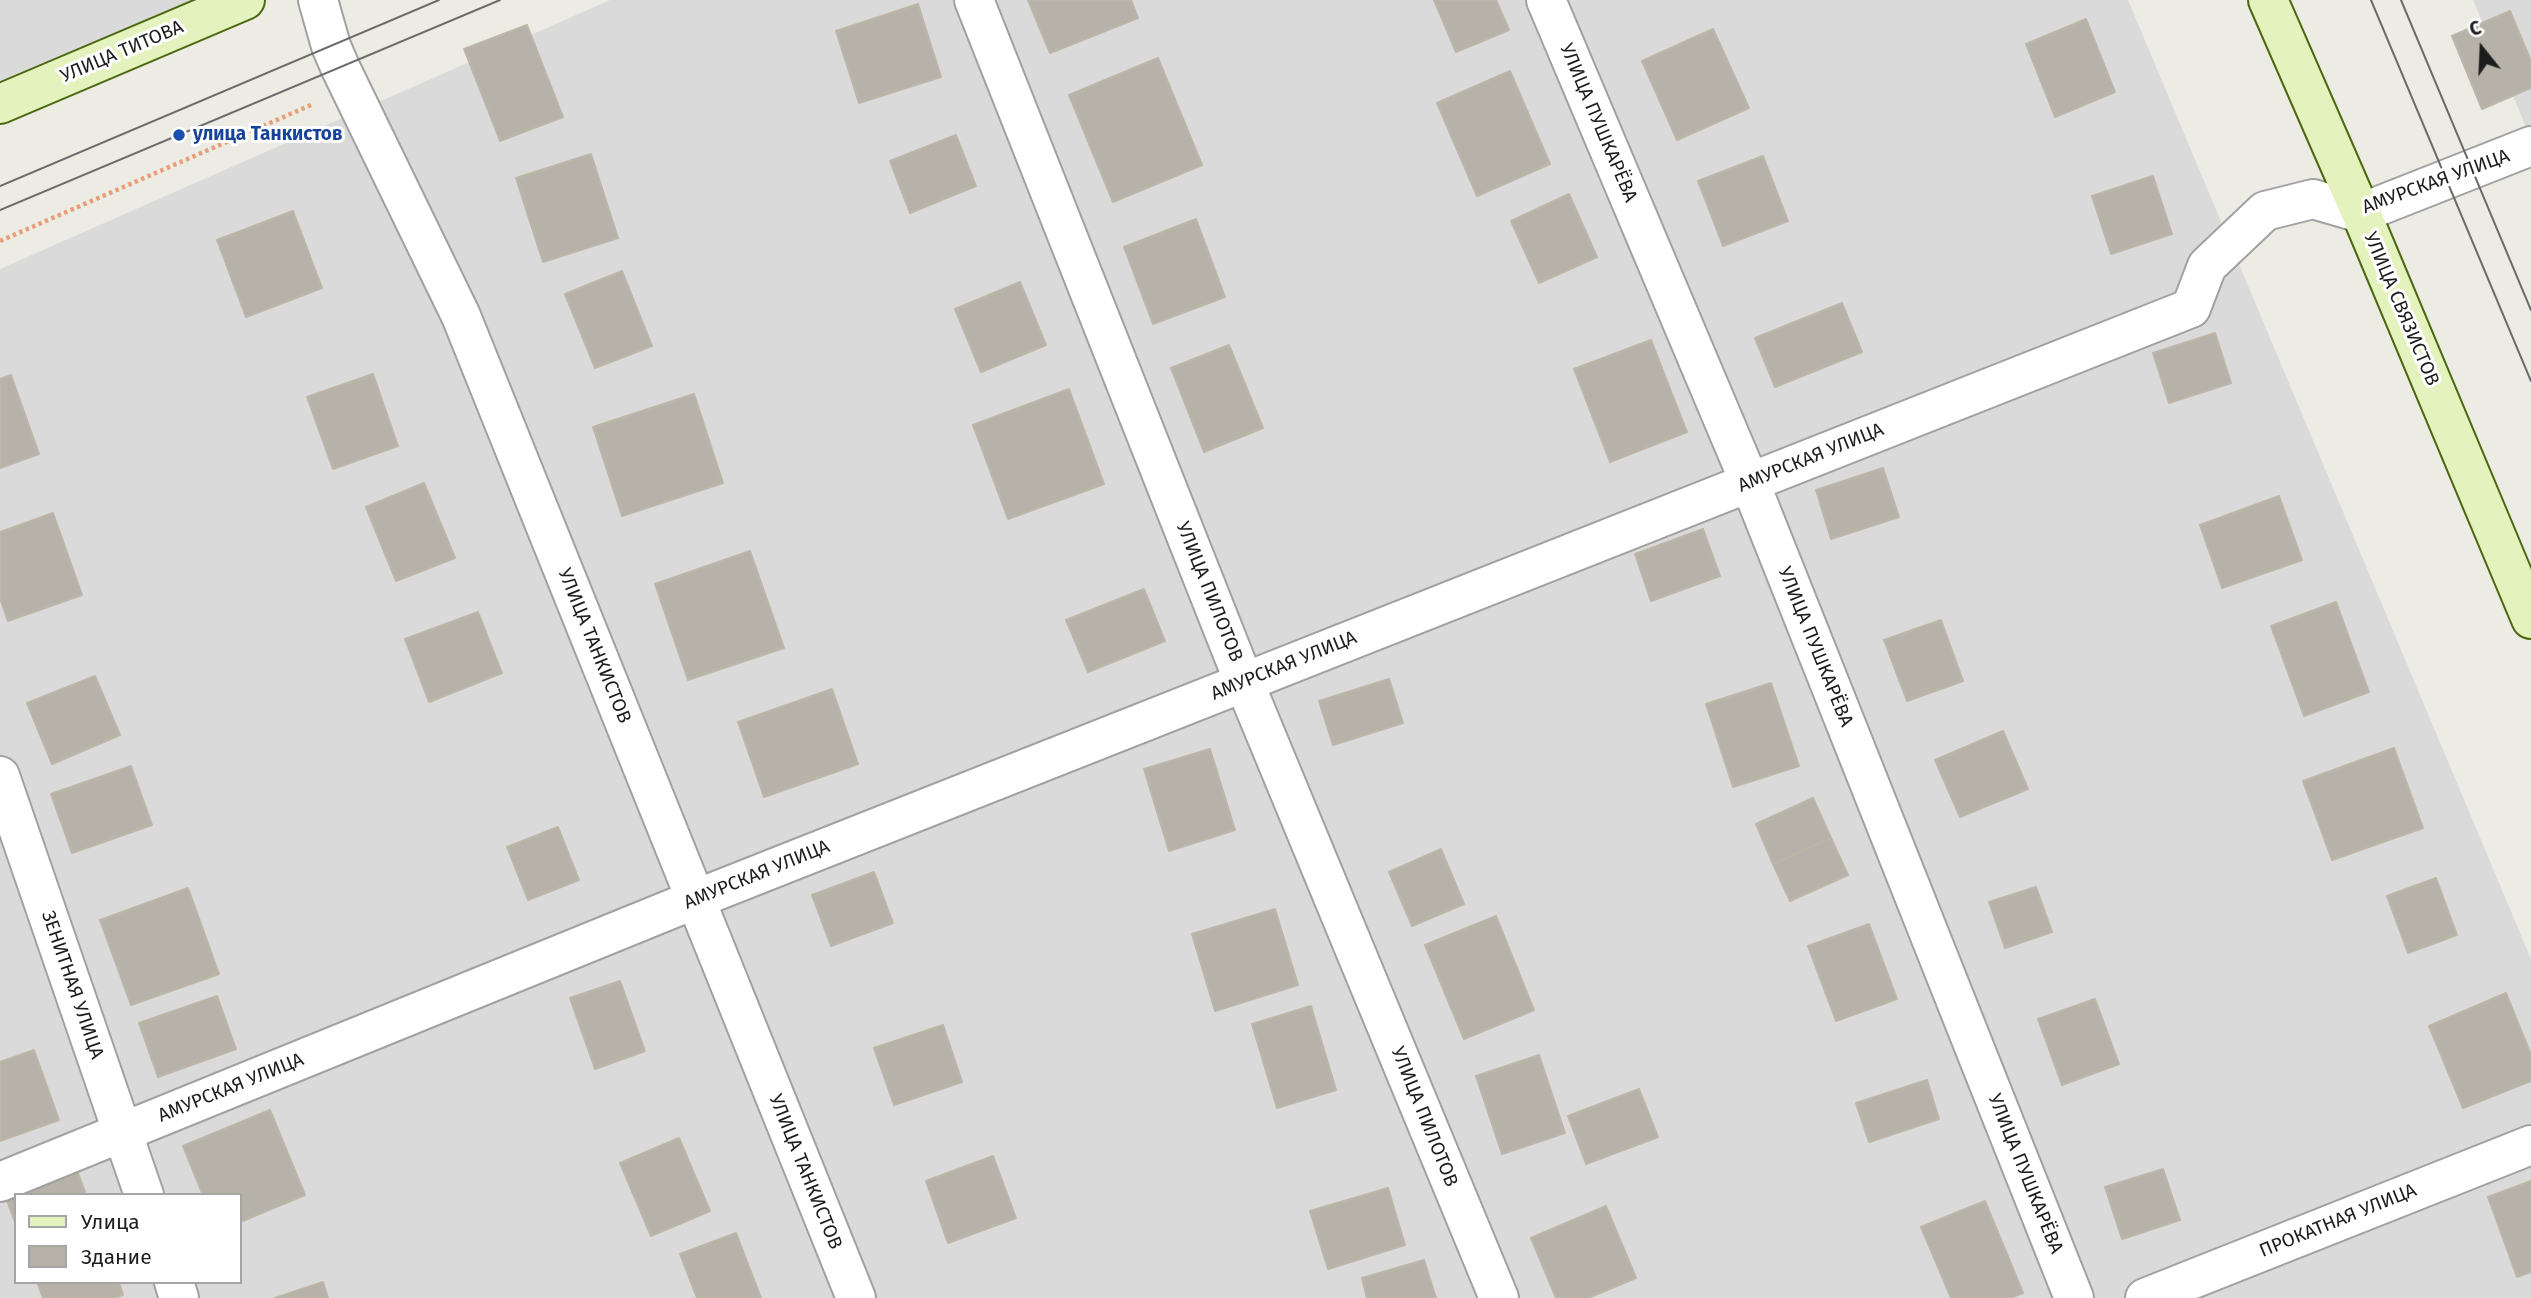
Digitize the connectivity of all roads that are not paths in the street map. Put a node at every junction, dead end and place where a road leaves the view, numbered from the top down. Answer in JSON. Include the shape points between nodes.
{"nodes":[{"id":1,"x":244,"y":0,"type":"edge"},
{"id":2,"x":318,"y":0,"type":"edge"},
{"id":3,"x":974,"y":0,"type":"edge"},
{"id":4,"x":1546,"y":0,"type":"edge"},
{"id":5,"x":2268,"y":0,"type":"edge"},
{"id":6,"x":0,"y":104,"type":"edge"},
{"id":7,"x":2531,"y":146,"type":"edge"},
{"id":8,"x":2361,"y":213,"type":"junction"},
{"id":9,"x":1750,"y":483,"type":"junction"},
{"id":10,"x":2531,"y":619,"type":"edge"},
{"id":11,"x":1244,"y":682,"type":"junction"},
{"id":12,"x":0,"y":776,"type":"edge"},
{"id":13,"x":696,"y":899,"type":"junction"},
{"id":14,"x":122,"y":1133,"type":"junction"},
{"id":15,"x":2531,"y":1145,"type":"edge"},
{"id":16,"x":0,"y":1182,"type":"edge"},
{"id":17,"x":143,"y":1193,"type":"edge"},
{"id":18,"x":856,"y":1298,"type":"edge"},
{"id":19,"x":1499,"y":1298,"type":"edge"},
{"id":20,"x":2074,"y":1298,"type":"edge"},
{"id":21,"x":2145,"y":1298,"type":"edge"}],
"edges":[{"from":1,"to":6,"type":"street","name":"УЛИЦА ТИТОВА"},
{"from":2,"to":13,"type":"street","name":"УЛИЦА ТАНКИСТОВ","via":[[331,46],[350,88],[461,316]]},
{"from":3,"to":11,"type":"street","name":"УЛИЦА ПИЛОТОВ"},
{"from":4,"to":9,"type":"street","name":"УЛИЦА ПУШКАРЁВА"},
{"from":5,"to":8,"type":"street","name":"УЛИЦА СВЯЗИСТОВ"},
{"from":7,"to":8,"type":"street","name":"АМУРСКАЯ УЛИЦА"},
{"from":8,"to":9,"type":"street","name":"АМУРСКАЯ УЛИЦА","via":[[2313,199],[2265,211],[2207,266],[2192,308]]},
{"from":8,"to":10,"type":"street","name":"УЛИЦА СВЯЗИСТОВ"},
{"from":9,"to":11,"type":"street","name":"АМУРСКАЯ УЛИЦА"},
{"from":9,"to":20,"type":"street","name":"УЛИЦА ПУШКАРЁВА"},
{"from":11,"to":13,"type":"street","name":"АМУРСКАЯ УЛИЦА"},
{"from":11,"to":19,"type":"street","name":"УЛИЦА ПИЛОТОВ"},
{"from":12,"to":14,"type":"street","name":"ЗЕНИТНАЯ УЛИЦА"},
{"from":13,"to":14,"type":"street","name":"АМУРСКАЯ УЛИЦА"},
{"from":13,"to":18,"type":"street","name":"УЛИЦА ТАНКИСТОВ"},
{"from":14,"to":16,"type":"street","name":"АМУРСКАЯ УЛИЦА"},
{"from":14,"to":17,"type":"street","name":"ЗЕНИТНАЯ УЛИЦА"},
{"from":15,"to":21,"type":"street","name":"ПРОКАТНАЯ УЛИЦА"}]}
